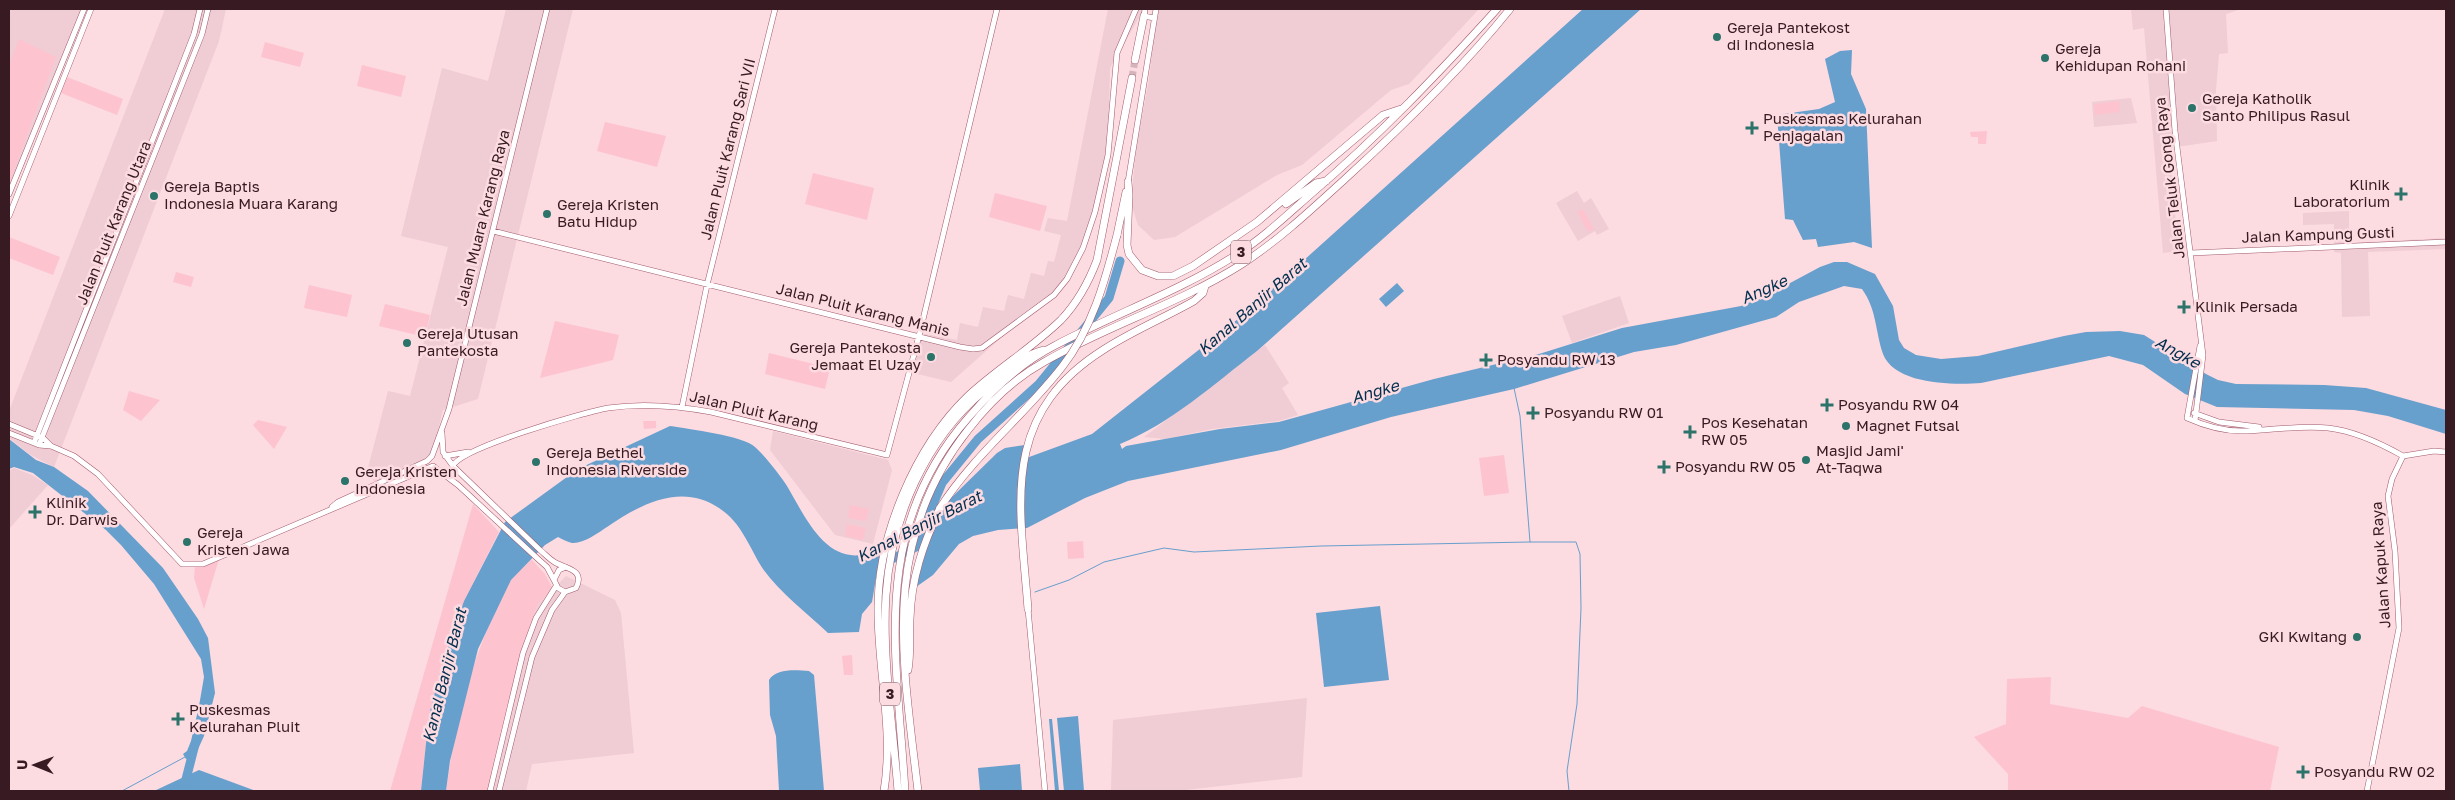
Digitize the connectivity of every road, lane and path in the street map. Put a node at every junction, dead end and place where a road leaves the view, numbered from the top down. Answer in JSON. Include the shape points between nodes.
{"nodes":[{"id":1,"x":84,"y":9,"type":"edge"},
{"id":2,"x":91,"y":9,"type":"edge"},
{"id":3,"x":200,"y":9,"type":"edge"},
{"id":4,"x":208,"y":9,"type":"edge"},
{"id":5,"x":547,"y":9,"type":"edge"},
{"id":6,"x":775,"y":9,"type":"edge"},
{"id":7,"x":997,"y":9,"type":"edge"},
{"id":8,"x":1136,"y":9,"type":"edge"},
{"id":9,"x":1156,"y":9,"type":"edge"},
{"id":10,"x":1492,"y":9,"type":"edge"},
{"id":11,"x":1497,"y":9,"type":"edge"},
{"id":12,"x":1510,"y":9,"type":"edge"},
{"id":13,"x":2166,"y":9,"type":"edge"},
{"id":14,"x":1144,"y":12,"type":"edge"},
{"id":15,"x":1154,"y":18,"type":"junction"},
{"id":16,"x":1484,"y":23,"type":"junction"},
{"id":17,"x":68,"y":47,"type":"junction"},
{"id":18,"x":75,"y":50,"type":"junction"},
{"id":19,"x":64,"y":58,"type":"junction"},
{"id":20,"x":1135,"y":60,"type":"tunnel mouth"},
{"id":21,"x":70,"y":62,"type":"junction"},
{"id":22,"x":179,"y":74,"type":"junction"},
{"id":23,"x":185,"y":77,"type":"junction"},
{"id":24,"x":1132,"y":78,"type":"tunnel mouth"},
{"id":25,"x":1402,"y":109,"type":"junction"},
{"id":26,"x":1128,"y":182,"type":"junction"},
{"id":27,"x":1326,"y":182,"type":"junction"},
{"id":28,"x":9,"y":194,"type":"edge"},
{"id":29,"x":128,"y":203,"type":"junction"},
{"id":30,"x":134,"y":205,"type":"junction"},
{"id":31,"x":9,"y":216,"type":"edge"},
{"id":32,"x":493,"y":231,"type":"junction"},
{"id":33,"x":2446,"y":242,"type":"edge"},
{"id":34,"x":2191,"y":253,"type":"junction"},
{"id":35,"x":1211,"y":254,"type":"junction"},
{"id":36,"x":707,"y":284,"type":"junction"},
{"id":37,"x":1206,"y":286,"type":"junction"},
{"id":38,"x":918,"y":336,"type":"junction"},
{"id":39,"x":2200,"y":345,"type":"junction"},
{"id":40,"x":1049,"y":349,"type":"junction"},
{"id":41,"x":682,"y":407,"type":"junction"},
{"id":42,"x":2189,"y":411,"type":"junction"},
{"id":43,"x":2196,"y":414,"type":"junction"},
{"id":44,"x":2195,"y":421,"type":"junction"},
{"id":45,"x":9,"y":425,"type":"edge"},
{"id":46,"x":2267,"y":428,"type":"junction"},
{"id":47,"x":9,"y":433,"type":"edge"},
{"id":48,"x":442,"y":433,"type":"junction"},
{"id":49,"x":40,"y":437,"type":"junction"},
{"id":50,"x":36,"y":444,"type":"junction"},
{"id":51,"x":51,"y":446,"type":"junction"},
{"id":52,"x":471,"y":452,"type":"junction"},
{"id":53,"x":2446,"y":452,"type":"edge"},
{"id":54,"x":445,"y":456,"type":"junction"},
{"id":55,"x":2403,"y":456,"type":"junction"},
{"id":56,"x":452,"y":466,"type":"junction"},
{"id":57,"x":331,"y":508,"type":"junction"},
{"id":58,"x":566,"y":567,"type":"junction"},
{"id":59,"x":555,"y":584,"type":"junction"},
{"id":60,"x":564,"y":593,"type":"junction"},
{"id":61,"x":1028,"y":609,"type":"joint"},
{"id":62,"x":906,"y":619,"type":"junction"},
{"id":63,"x":490,"y":791,"type":"edge"},
{"id":64,"x":499,"y":791,"type":"edge"},
{"id":65,"x":884,"y":791,"type":"edge"},
{"id":66,"x":898,"y":791,"type":"edge"},
{"id":67,"x":905,"y":791,"type":"edge"},
{"id":68,"x":918,"y":791,"type":"edge"},
{"id":69,"x":1045,"y":791,"type":"edge"},
{"id":70,"x":2366,"y":791,"type":"edge"}],
"edges":[{"from":1,"to":17,"type":"street"},
{"from":2,"to":18,"type":"street"},
{"from":3,"to":22,"type":"street","name":"Jalan Pluit Karang Utara","via":[[199,21]]},
{"from":4,"to":23,"type":"street","name":"Jalan Pluit Karang Utara"},
{"from":5,"to":32,"type":"street","name":"Jalan Muara Karang Raya"},
{"from":6,"to":36,"type":"street","name":"Jalan Pluit Karang Sari VII"},
{"from":7,"to":38,"type":"street"},
{"from":8,"to":38,"type":"street","name":"Jalan Pluit Karang Manis","via":[[1116,58],[1110,143],[1095,212],[1087,240],[1067,279],[1054,295],[977,349]]},
{"from":9,"to":15,"type":"street"},
{"from":10,"to":16,"type":"highway"},
{"from":11,"to":16,"type":"highway"},
{"from":12,"to":37,"type":"highway","number":"3","via":[[1450,76],[1376,150],[1266,248]]},
{"from":13,"to":34,"type":"street","name":"Jalan Teluk Gong Raya","via":[[2174,124]]},
{"from":14,"to":15,"type":"street"},
{"from":14,"to":20,"type":"highway"},
{"from":15,"to":26,"type":"street"},
{"from":16,"to":25,"type":"highway","number":"3"},
{"from":17,"to":18,"type":"street"},
{"from":17,"to":19,"type":"street"},
{"from":18,"to":21,"type":"street"},
{"from":19,"to":21,"type":"street"},
{"from":19,"to":28,"type":"street"},
{"from":21,"to":31,"type":"street"},
{"from":22,"to":23,"type":"street"},
{"from":22,"to":29,"type":"street","name":"Jalan Pluit Karang Utara"},
{"from":23,"to":30,"type":"street","name":"Jalan Pluit Karang Utara"},
{"from":24,"to":65,"type":"highway","via":[[1099,251],[1090,280],[1061,320],[968,396],[927,448],[908,481],[888,544],[878,591],[889,755]]},
{"from":25,"to":27,"type":"highway","number":"3","via":[[1384,130]]},
{"from":25,"to":35,"type":"highway","via":[[1383,115],[1280,204]]},
{"from":26,"to":35,"type":"highway","via":[[1127,245],[1137,266],[1158,276],[1173,276]]},
{"from":26,"to":62,"type":"highway","bridge":true,"via":[[1117,235],[1094,312],[1063,366],[981,454],[940,508],[926,537],[914,576]]},
{"from":27,"to":35,"type":"highway","via":[[1316,183],[1233,243]]},
{"from":27,"to":40,"type":"highway","number":"3","via":[[1264,235],[1203,275]]},
{"from":29,"to":30,"type":"street"},
{"from":29,"to":49,"type":"street","name":"Jalan Pluit Karang Utara"},
{"from":30,"to":49,"type":"street","name":"Jalan Pluit Karang Utara"},
{"from":32,"to":36,"type":"street","name":"Jalan Pluit Karang Manis"},
{"from":32,"to":48,"type":"street","name":"Jalan Muara Karang Raya"},
{"from":33,"to":34,"type":"street","name":"Jalan Kampung Gusti"},
{"from":34,"to":39,"type":"street","name":"Jalan Teluk Gong Raya"},
{"from":36,"to":38,"type":"street","name":"Jalan Pluit Karang Manis"},
{"from":36,"to":41,"type":"street","name":"Jalan Pluit Karang Sari VII"},
{"from":37,"to":61,"type":"highway","via":[[1194,301],[1121,339],[1074,371],[1044,407],[1029,440],[1020,483]]},
{"from":37,"to":62,"type":"highway","number":"3","via":[[1064,352],[1026,374],[976,419],[947,459],[918,518],[906,570]]},
{"from":38,"to":41,"type":"street","name":"Jalan Pluit Karang","via":[[887,455]]},
{"from":39,"to":42,"type":"street","name":"Jalan Teluk Gong Raya"},
{"from":39,"to":43,"type":"street","name":"Jalan Teluk Gong Raya","via":[[2202,361]]},
{"from":40,"to":66,"type":"highway","number":"3","via":[[1034,353],[1010,369],[958,415],[924,464],[911,490],[896,538],[886,596]]},
{"from":40,"to":67,"type":"highway","number":"3","via":[[982,402],[948,442],[917,498],[901,547],[895,602],[896,664]]},
{"from":41,"to":52,"type":"street","name":"Jalan Pluit Karang","via":[[608,408]]},
{"from":42,"to":43,"type":"street"},
{"from":42,"to":44,"type":"street","name":"Jalan Teluk Gong Raya","via":[[2187,418]]},
{"from":43,"to":44,"type":"street","name":"Jalan Teluk Gong Raya"},
{"from":43,"to":46,"type":"street","via":[[2219,422]]},
{"from":44,"to":46,"type":"street","via":[[2230,430]]},
{"from":45,"to":49,"type":"street"},
{"from":46,"to":55,"type":"street","via":[[2340,430],[2372,440]]},
{"from":47,"to":50,"type":"street"},
{"from":48,"to":54,"type":"street","name":"Jalan Muara Karang Raya"},
{"from":48,"to":57,"type":"street","name":"Jalan Muara Karang Raya","via":[[432,456]]},
{"from":49,"to":50,"type":"street","name":"Jalan Pluit Karang Utara"},
{"from":49,"to":51,"type":"street"},
{"from":50,"to":51,"type":"street"},
{"from":51,"to":57,"type":"street","via":[[74,456],[98,474],[182,564],[203,564]]},
{"from":52,"to":54,"type":"street","name":"Jalan Pluit Karang"},
{"from":52,"to":56,"type":"street","name":"Jalan Pluit Karang"},
{"from":53,"to":55,"type":"street"},
{"from":54,"to":56,"type":"street"},
{"from":55,"to":70,"type":"street","name":"Jalan Kapuk Raya","via":[[2388,496],[2399,628]]},
{"from":56,"to":58,"type":"street","via":[[540,550]]},
{"from":57,"to":59,"type":"street","via":[[430,466],[436,467],[547,567]]},
{"from":58,"to":59,"type":"street","via":[[559,570]]},
{"from":58,"to":60,"type":"street","via":[[577,573],[579,582],[573,590]]},
{"from":59,"to":60,"type":"street"},
{"from":59,"to":63,"type":"street","via":[[522,653]]},
{"from":60,"to":64,"type":"street","via":[[552,610],[532,657]]},
{"from":61,"to":69,"type":"street"},
{"from":62,"to":68,"type":"highway","number":"3","via":[[909,661],[906,678]]}]}
